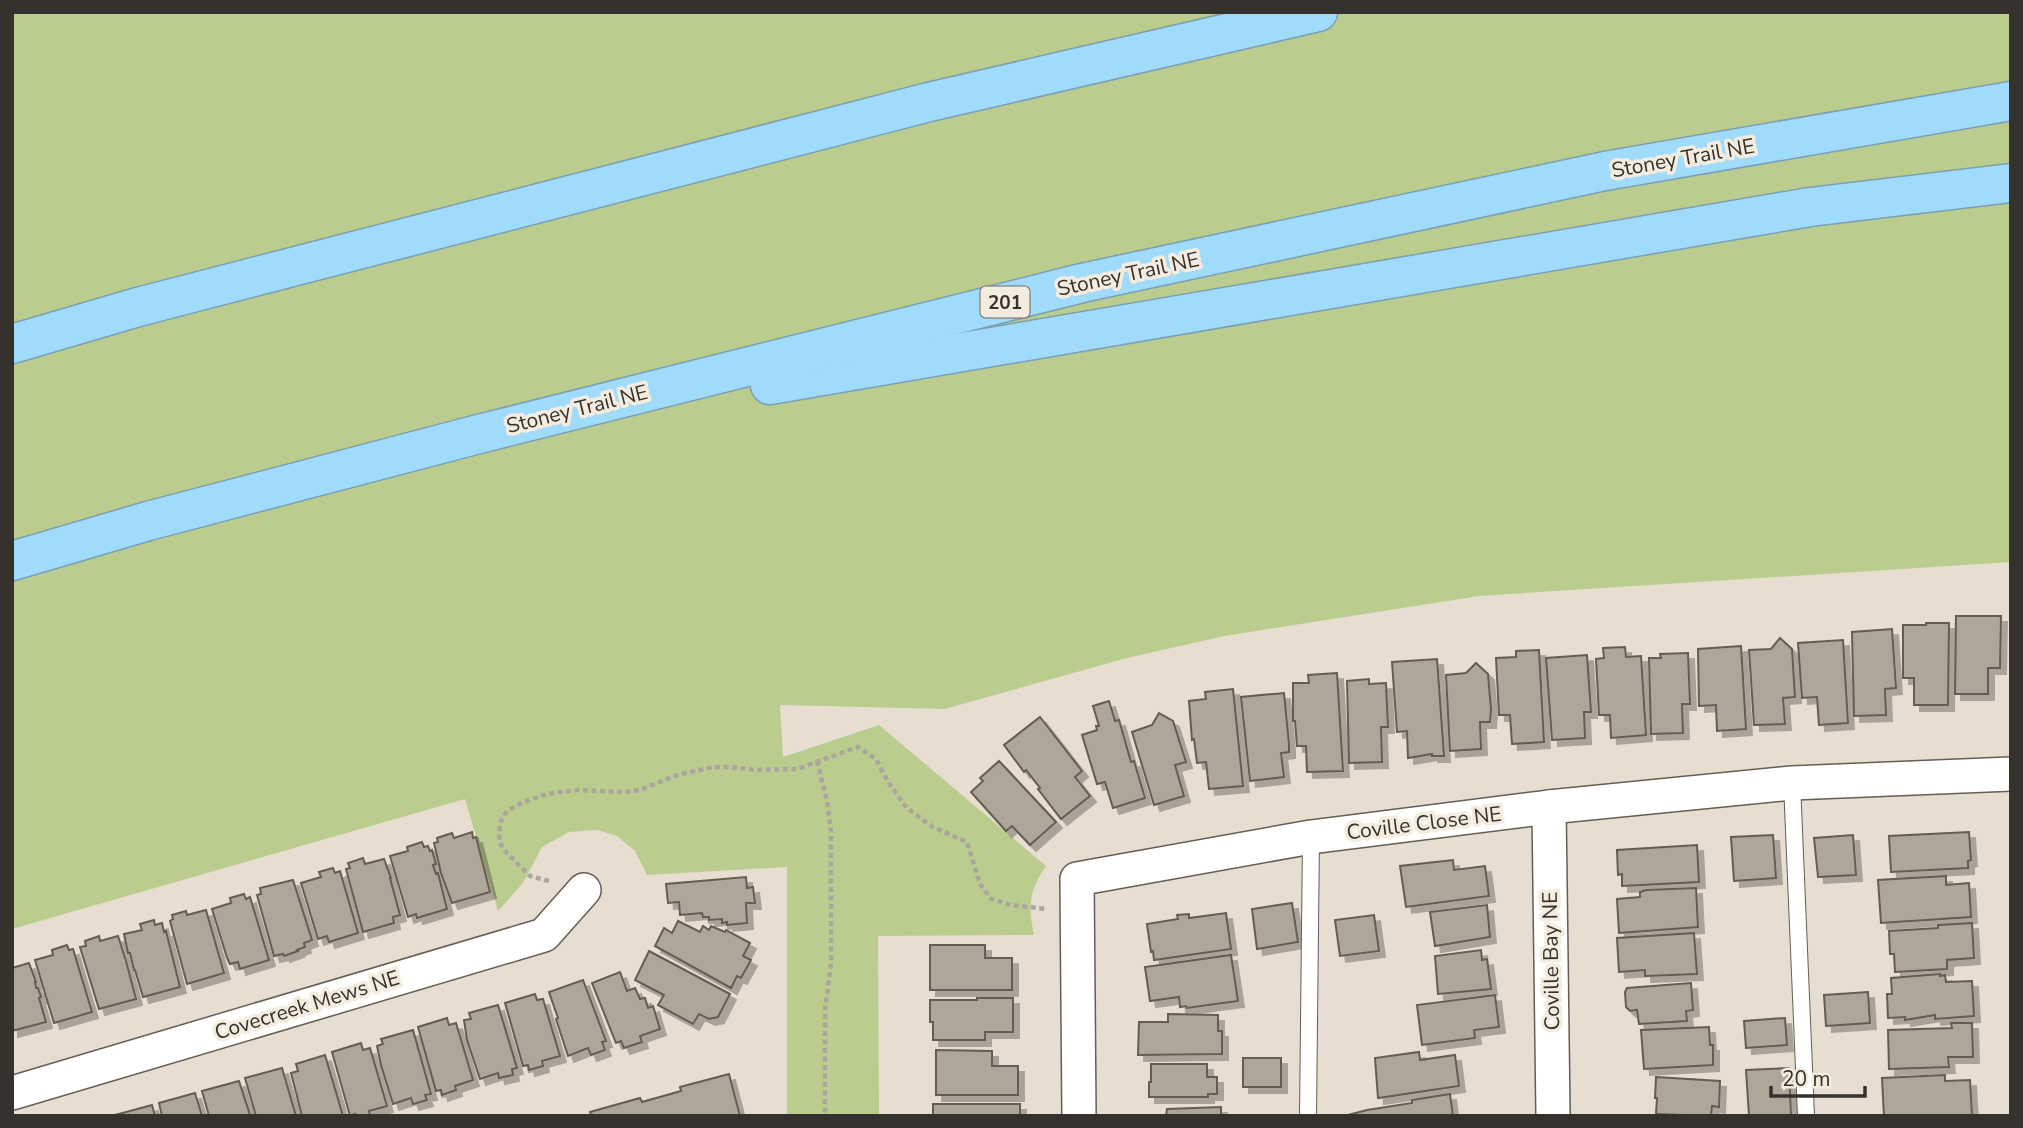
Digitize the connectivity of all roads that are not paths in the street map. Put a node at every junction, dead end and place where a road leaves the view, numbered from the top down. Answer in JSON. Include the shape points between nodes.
{"nodes":[{"id":1,"x":1318,"y":12,"type":"edge"},
{"id":2,"x":2011,"y":100,"type":"edge"},
{"id":3,"x":2011,"y":183,"type":"edge"},
{"id":4,"x":12,"y":344,"type":"edge"},
{"id":5,"x":475,"y":435,"type":"junction"},
{"id":6,"x":12,"y":561,"type":"edge"},
{"id":7,"x":2011,"y":774,"type":"edge"},
{"id":8,"x":1792,"y":783,"type":"junction"},
{"id":9,"x":1549,"y":807,"type":"junction"},
{"id":10,"x":1311,"y":837,"type":"junction"},
{"id":11,"x":584,"y":890,"type":"road end"},
{"id":12,"x":12,"y":1093,"type":"edge"},
{"id":13,"x":1553,"y":1115,"type":"edge"},
{"id":14,"x":1079,"y":1116,"type":"edge"},
{"id":15,"x":1308,"y":1116,"type":"edge"},
{"id":16,"x":1806,"y":1116,"type":"edge"}],
"edges":[{"from":1,"to":4,"type":"highway","via":[[929,102],[138,306]]},
{"from":2,"to":5,"type":"highway","name":"Stoney Trail NE","number":"201","via":[[1605,172],[1082,283]]},
{"from":3,"to":5,"type":"highway","via":[[1810,207]]},
{"from":5,"to":6,"type":"highway","name":"Stoney Trail NE","number":"201"},
{"from":7,"to":8,"type":"street","name":"Coville Close NE"},
{"from":8,"to":9,"type":"street","name":"Coville Close NE"},
{"from":8,"to":16,"type":"lane"},
{"from":9,"to":10,"type":"street","name":"Coville Close NE"},
{"from":9,"to":13,"type":"street","name":"Coville Bay NE"},
{"from":10,"to":14,"type":"street","name":"Coville Close NE","via":[[1077,879]]},
{"from":10,"to":15,"type":"lane"},
{"from":11,"to":12,"type":"street","name":"Covecreek Mews NE","via":[[544,935]]}]}
